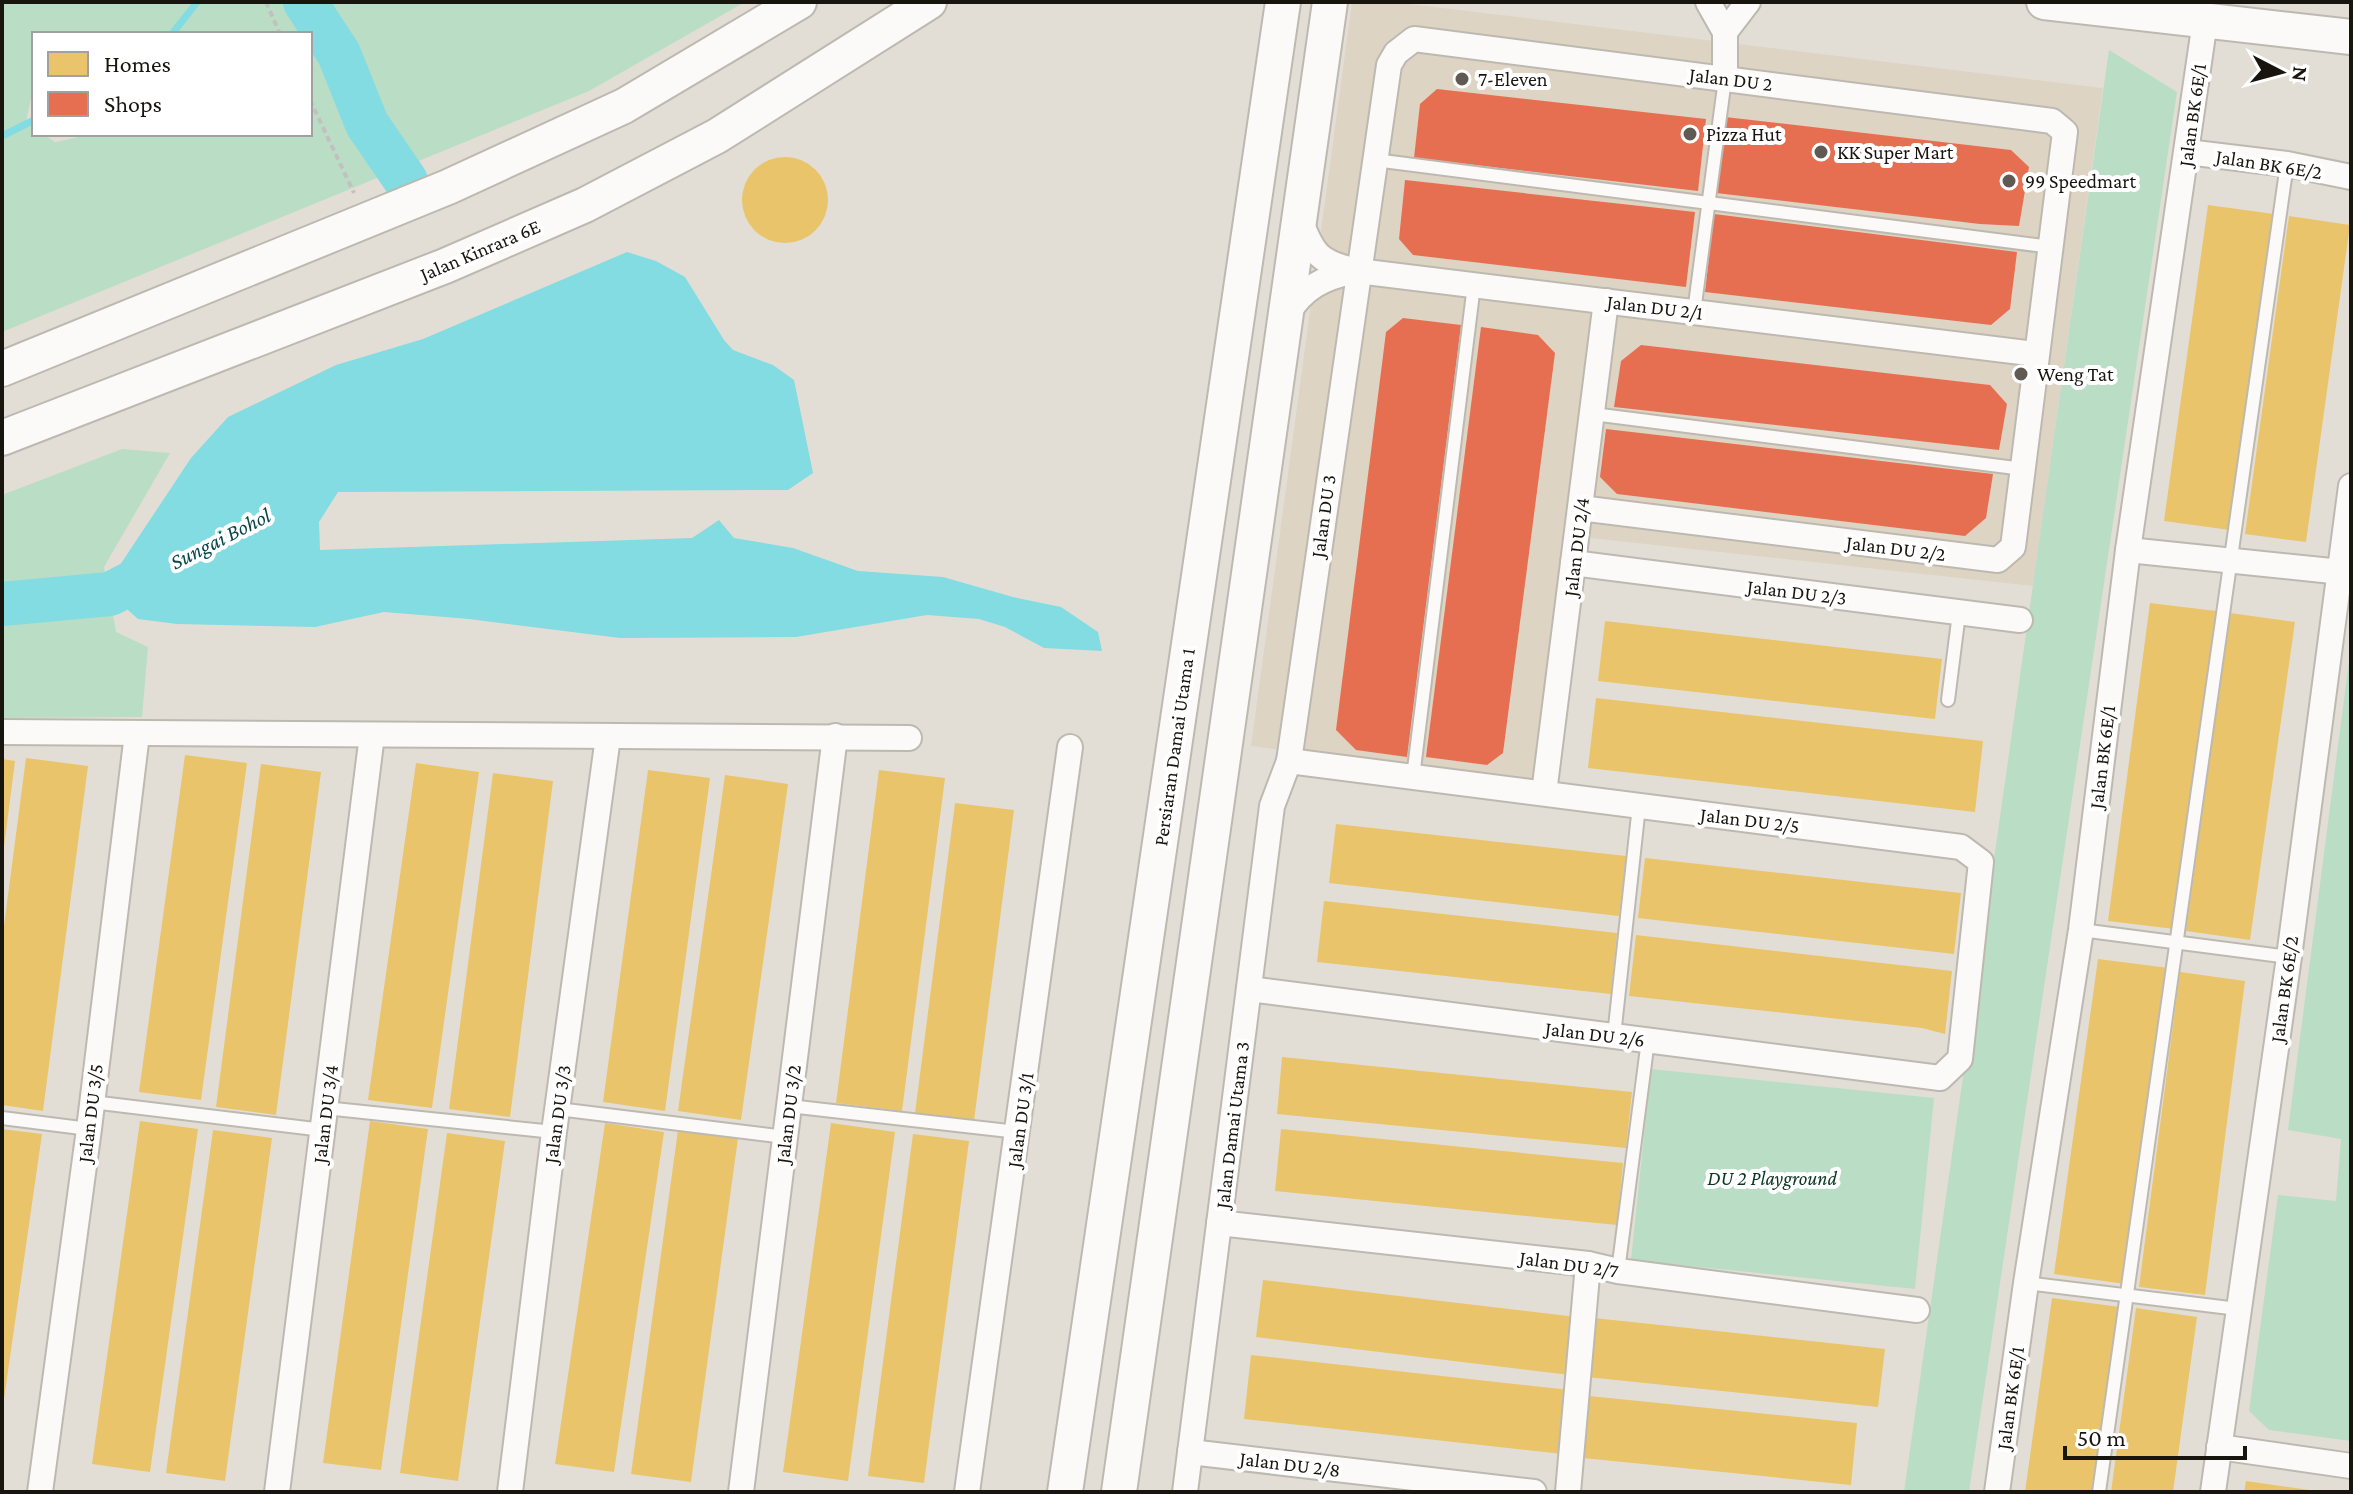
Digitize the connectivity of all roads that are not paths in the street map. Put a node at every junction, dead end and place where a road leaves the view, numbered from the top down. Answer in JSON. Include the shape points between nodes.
{"nodes":[{"id":1,"x":799,"y":2,"type":"edge"},
{"id":2,"x":929,"y":2,"type":"edge"},
{"id":3,"x":1283,"y":2,"type":"edge"},
{"id":4,"x":1330,"y":2,"type":"edge"},
{"id":5,"x":1708,"y":2,"type":"edge"},
{"id":6,"x":1748,"y":2,"type":"edge"},
{"id":7,"x":2044,"y":2,"type":"edge"},
{"id":8,"x":2205,"y":21,"type":"junction"},
{"id":9,"x":1725,"y":32,"type":"junction"},
{"id":10,"x":2351,"y":37,"type":"edge"},
{"id":11,"x":1725,"y":79,"type":"junction"},
{"id":12,"x":2187,"y":152,"type":"junction"},
{"id":13,"x":1375,"y":160,"type":"junction"},
{"id":14,"x":2287,"y":164,"type":"junction"},
{"id":15,"x":2351,"y":177,"type":"edge"},
{"id":16,"x":1709,"y":203,"type":"junction"},
{"id":17,"x":1300,"y":219,"type":"junction"},
{"id":18,"x":2051,"y":247,"type":"junction"},
{"id":19,"x":1358,"y":271,"type":"junction"},
{"id":20,"x":1474,"y":285,"type":"junction"},
{"id":21,"x":1606,"y":301,"type":"junction"},
{"id":22,"x":1694,"y":312,"type":"junction"},
{"id":23,"x":1286,"y":317,"type":"junction"},
{"id":24,"x":2036,"y":354,"type":"junction"},
{"id":25,"x":2,"y":369,"type":"edge"},
{"id":26,"x":1593,"y":414,"type":"junction"},
{"id":27,"x":2,"y":438,"type":"edge"},
{"id":28,"x":2023,"y":469,"type":"junction"},
{"id":29,"x":2351,"y":486,"type":"edge"},
{"id":30,"x":1580,"y":508,"type":"junction"},
{"id":31,"x":2128,"y":550,"type":"junction"},
{"id":32,"x":2229,"y":560,"type":"junction"},
{"id":33,"x":1573,"y":563,"type":"junction"},
{"id":34,"x":2345,"y":572,"type":"edge"},
{"id":35,"x":1959,"y":613,"type":"junction"},
{"id":36,"x":2020,"y":620,"type":"dead end"},
{"id":37,"x":1948,"y":700,"type":"dead end"},
{"id":38,"x":2,"y":732,"type":"edge"},
{"id":39,"x":137,"y":734,"type":"junction"},
{"id":40,"x":372,"y":735,"type":"junction"},
{"id":41,"x":835,"y":736,"type":"junction"},
{"id":42,"x":608,"y":737,"type":"junction"},
{"id":43,"x":909,"y":738,"type":"dead end"},
{"id":44,"x":1070,"y":747,"type":"dead end"},
{"id":45,"x":1289,"y":761,"type":"junction"},
{"id":46,"x":1413,"y":777,"type":"junction"},
{"id":47,"x":1544,"y":793,"type":"junction"},
{"id":48,"x":1639,"y":806,"type":"junction"},
{"id":49,"x":2081,"y":930,"type":"junction"},
{"id":50,"x":2178,"y":944,"type":"junction"},
{"id":51,"x":2289,"y":957,"type":"junction"},
{"id":52,"x":1249,"y":989,"type":"junction"},
{"id":53,"x":1614,"y":1036,"type":"junction"},
{"id":54,"x":1648,"y":1040,"type":"junction"},
{"id":55,"x":1940,"y":1078,"type":"joint"},
{"id":56,"x":92,"y":1102,"type":"junction"},
{"id":57,"x":789,"y":1106,"type":"junction"},
{"id":58,"x":2,"y":1118,"type":"edge"},
{"id":59,"x":324,"y":1119,"type":"junction"},
{"id":60,"x":556,"y":1121,"type":"junction"},
{"id":61,"x":89,"y":1129,"type":"junction"},
{"id":62,"x":1018,"y":1132,"type":"junction"},
{"id":63,"x":785,"y":1137,"type":"junction"},
{"id":64,"x":1219,"y":1223,"type":"junction"},
{"id":65,"x":1588,"y":1264,"type":"junction"},
{"id":66,"x":1618,"y":1271,"type":"junction"},
{"id":67,"x":2026,"y":1283,"type":"junction"},
{"id":68,"x":2128,"y":1295,"type":"junction"},
{"id":69,"x":2238,"y":1309,"type":"junction"},
{"id":70,"x":1917,"y":1310,"type":"dead end"},
{"id":71,"x":2219,"y":1447,"type":"junction"},
{"id":72,"x":1190,"y":1452,"type":"junction"},
{"id":73,"x":2351,"y":1466,"type":"edge"},
{"id":74,"x":1422,"y":1486,"type":"edge"},
{"id":75,"x":40,"y":1492,"type":"edge"},
{"id":76,"x":277,"y":1492,"type":"edge"},
{"id":77,"x":510,"y":1492,"type":"edge"},
{"id":78,"x":741,"y":1492,"type":"edge"},
{"id":79,"x":967,"y":1492,"type":"edge"},
{"id":80,"x":1065,"y":1492,"type":"edge"},
{"id":81,"x":1119,"y":1492,"type":"edge"},
{"id":82,"x":1185,"y":1492,"type":"edge"},
{"id":83,"x":1534,"y":1492,"type":"edge"},
{"id":84,"x":1568,"y":1492,"type":"edge"},
{"id":85,"x":1997,"y":1492,"type":"edge"},
{"id":86,"x":2099,"y":1492,"type":"edge"},
{"id":87,"x":2213,"y":1492,"type":"edge"}],
"edges":[{"from":1,"to":25,"type":"street","via":[[624,106],[448,187]]},
{"from":2,"to":27,"type":"street","name":"Jalan Kinrara 6E","via":[[717,136],[585,205],[445,266]]},
{"from":3,"to":80,"type":"street","name":"Persiaran Damai Utama 1"},
{"from":4,"to":17,"type":"street"},
{"from":5,"to":9,"type":"street"},
{"from":6,"to":9,"type":"street"},
{"from":7,"to":8,"type":"street"},
{"from":8,"to":10,"type":"street"},
{"from":8,"to":12,"type":"street","name":"Jalan BK 6E/1"},
{"from":9,"to":11,"type":"street"},
{"from":11,"to":13,"type":"street","name":"Jalan DU 2","via":[[1414,39],[1389,65]]},
{"from":11,"to":16,"type":"lane"},
{"from":11,"to":18,"type":"street","name":"Jalan DU 2","via":[[2052,121],[2065,132]]},
{"from":12,"to":14,"type":"street","name":"Jalan BK 6E/2"},
{"from":12,"to":31,"type":"street","name":"Jalan BK 6E/1"},
{"from":13,"to":16,"type":"lane"},
{"from":13,"to":19,"type":"street","name":"Jalan DU 2"},
{"from":14,"to":15,"type":"street","name":"Jalan BK 6E/2"},
{"from":14,"to":32,"type":"lane"},
{"from":16,"to":18,"type":"lane"},
{"from":16,"to":22,"type":"lane"},
{"from":17,"to":19,"type":"street","name":"Jalan DU 2/1","via":[[1312,246],[1330,265]]},
{"from":17,"to":23,"type":"street"},
{"from":18,"to":24,"type":"street","name":"Jalan DU 2"},
{"from":19,"to":20,"type":"street","name":"Jalan DU 2/1"},
{"from":19,"to":23,"type":"street","via":[[1314,284]]},
{"from":19,"to":45,"type":"street","name":"Jalan DU 3"},
{"from":20,"to":21,"type":"street","name":"Jalan DU 2/1"},
{"from":20,"to":46,"type":"lane"},
{"from":21,"to":22,"type":"street","name":"Jalan DU 2/1"},
{"from":21,"to":26,"type":"street","name":"Jalan DU 2/4"},
{"from":22,"to":24,"type":"street","name":"Jalan DU 2/1"},
{"from":23,"to":81,"type":"street"},
{"from":24,"to":28,"type":"street","name":"Jalan DU 2/2"},
{"from":26,"to":28,"type":"lane"},
{"from":26,"to":30,"type":"street","name":"Jalan DU 2/4"},
{"from":28,"to":30,"type":"street","name":"Jalan DU 2/2","via":[[2013,547],[1998,560]]},
{"from":29,"to":34,"type":"street","name":"Jalan BK 6E/2"},
{"from":30,"to":33,"type":"street","name":"Jalan DU 2/4"},
{"from":31,"to":32,"type":"street"},
{"from":31,"to":49,"type":"street","name":"Jalan BK 6E/1"},
{"from":32,"to":34,"type":"street"},
{"from":32,"to":50,"type":"lane"},
{"from":33,"to":35,"type":"street","name":"Jalan DU 2/3"},
{"from":33,"to":47,"type":"street","name":"Jalan DU 2/4"},
{"from":34,"to":51,"type":"street","name":"Jalan BK 6E/2"},
{"from":35,"to":36,"type":"street","name":"Jalan DU 2/3"},
{"from":35,"to":37,"type":"lane"},
{"from":38,"to":39,"type":"street"},
{"from":39,"to":40,"type":"street"},
{"from":39,"to":56,"type":"street","name":"Jalan DU 3/5"},
{"from":40,"to":42,"type":"street"},
{"from":40,"to":59,"type":"street","name":"Jalan DU 3/4"},
{"from":41,"to":42,"type":"street"},
{"from":41,"to":43,"type":"street"},
{"from":41,"to":57,"type":"street","name":"Jalan DU 3/2"},
{"from":42,"to":60,"type":"street","name":"Jalan DU 3/3"},
{"from":44,"to":62,"type":"street","name":"Jalan DU 3/1"},
{"from":45,"to":46,"type":"street","name":"Jalan DU 2/5"},
{"from":45,"to":52,"type":"street","name":"Jalan Damai Utama 3","via":[[1272,806]]},
{"from":46,"to":47,"type":"street","name":"Jalan DU 2/5"},
{"from":47,"to":48,"type":"street","name":"Jalan DU 2/5"},
{"from":48,"to":53,"type":"lane"},
{"from":48,"to":55,"type":"street","name":"Jalan DU 2/5","via":[[1961,847],[1981,862],[1960,1059]]},
{"from":49,"to":50,"type":"lane"},
{"from":49,"to":67,"type":"street","name":"Jalan BK 6E/1"},
{"from":50,"to":51,"type":"lane"},
{"from":50,"to":68,"type":"lane"},
{"from":51,"to":69,"type":"street","name":"Jalan BK 6E/2"},
{"from":52,"to":53,"type":"street","name":"Jalan DU 2/6"},
{"from":52,"to":64,"type":"street","name":"Jalan Damai Utama 3"},
{"from":53,"to":54,"type":"street","name":"Jalan DU 2/6"},
{"from":54,"to":55,"type":"street","name":"Jalan DU 2/6"},
{"from":54,"to":66,"type":"lane"},
{"from":56,"to":59,"type":"lane"},
{"from":56,"to":61,"type":"street","name":"Jalan DU 3/5"},
{"from":57,"to":62,"type":"lane"},
{"from":57,"to":63,"type":"street","name":"Jalan DU 3/2"},
{"from":58,"to":61,"type":"lane"},
{"from":59,"to":60,"type":"lane"},
{"from":59,"to":76,"type":"street","name":"Jalan DU 3/4"},
{"from":60,"to":63,"type":"lane"},
{"from":60,"to":77,"type":"street","name":"Jalan DU 3/3"},
{"from":61,"to":75,"type":"street","name":"Jalan DU 3/5"},
{"from":62,"to":79,"type":"street","name":"Jalan DU 3/1"},
{"from":63,"to":78,"type":"street","name":"Jalan DU 3/2"},
{"from":64,"to":65,"type":"street","name":"Jalan DU 2/7"},
{"from":64,"to":72,"type":"street","name":"Jalan Damai Utama 3"},
{"from":65,"to":66,"type":"street","name":"Jalan DU 2/7"},
{"from":65,"to":84,"type":"street"},
{"from":66,"to":70,"type":"street","name":"Jalan DU 2/7"},
{"from":67,"to":68,"type":"lane"},
{"from":67,"to":85,"type":"street","name":"Jalan BK 6E/1"},
{"from":68,"to":69,"type":"lane"},
{"from":68,"to":86,"type":"lane"},
{"from":69,"to":71,"type":"street","name":"Jalan BK 6E/2"},
{"from":71,"to":73,"type":"street"},
{"from":71,"to":87,"type":"street","name":"Jalan BK 6E/2"},
{"from":72,"to":74,"type":"street","name":"Jalan DU 2/8"},
{"from":72,"to":82,"type":"street","name":"Jalan Damai Utama 3"},
{"from":74,"to":83,"type":"street","name":"Jalan DU 2/8"}]}
